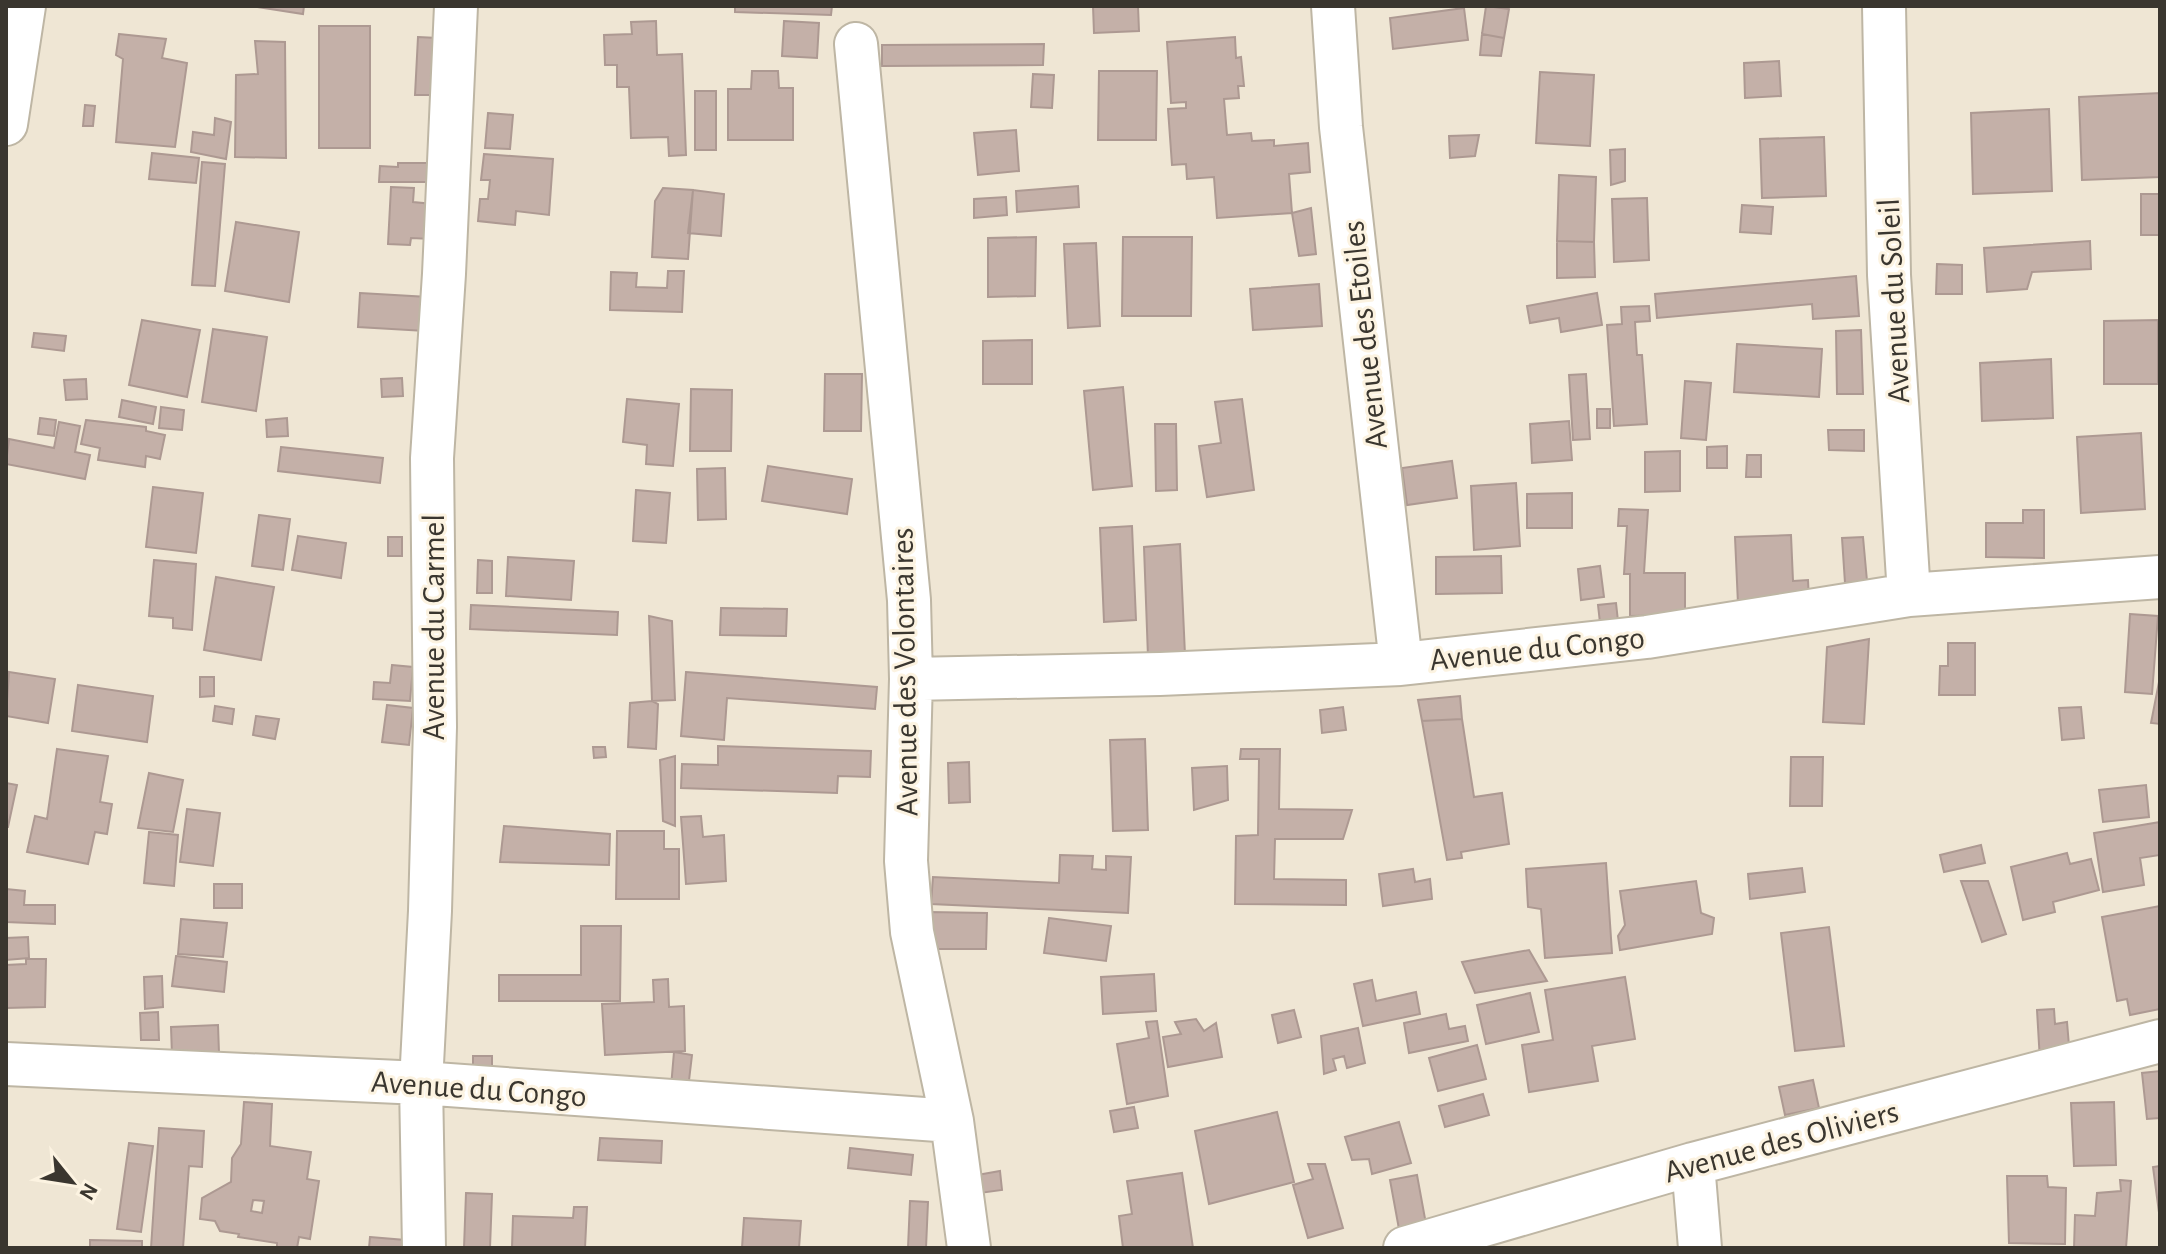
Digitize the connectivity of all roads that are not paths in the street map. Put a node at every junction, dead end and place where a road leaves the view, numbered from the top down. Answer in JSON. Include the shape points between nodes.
{"nodes":[{"id":1,"x":24,"y":6,"type":"edge"},
{"id":2,"x":456,"y":6,"type":"edge"},
{"id":3,"x":1333,"y":6,"type":"edge"},
{"id":4,"x":1884,"y":6,"type":"edge"},
{"id":5,"x":856,"y":44,"type":"dead end"},
{"id":6,"x":6,"y":124,"type":"edge"},
{"id":7,"x":2160,"y":577,"type":"edge"},
{"id":8,"x":1909,"y":595,"type":"junction"},
{"id":9,"x":1401,"y":664,"type":"junction"},
{"id":10,"x":911,"y":679,"type":"junction"},
{"id":11,"x":2160,"y":1041,"type":"edge"},
{"id":12,"x":6,"y":1064,"type":"edge"},
{"id":13,"x":421,"y":1083,"type":"junction"},
{"id":14,"x":952,"y":1121,"type":"junction"},
{"id":15,"x":1693,"y":1164,"type":"junction"},
{"id":16,"x":424,"y":1248,"type":"edge"},
{"id":17,"x":969,"y":1248,"type":"edge"},
{"id":18,"x":1405,"y":1248,"type":"edge"},
{"id":19,"x":1700,"y":1248,"type":"edge"}],
"edges":[{"from":1,"to":6,"type":"street"},
{"from":2,"to":13,"type":"street","name":"Avenue du Carmel","via":[[432,458],[435,727]]},
{"from":3,"to":9,"type":"street","name":"Avenue des Etoiles","via":[[1341,127]]},
{"from":4,"to":8,"type":"street","name":"Avenue du Soleil","via":[[1889,275]]},
{"from":5,"to":10,"type":"street","name":"Avenue des Volontaires","via":[[909,600]]},
{"from":7,"to":8,"type":"street","name":"Avenue du Congo"},
{"from":8,"to":9,"type":"street","name":"Avenue du Congo","via":[[1647,637]]},
{"from":9,"to":10,"type":"street","name":"Avenue du Congo"},
{"from":10,"to":14,"type":"street","name":"Avenue des Volontaires","via":[[906,861],[912,932]]},
{"from":11,"to":15,"type":"street","name":"Avenue des Oliviers"},
{"from":12,"to":13,"type":"street","name":"Avenue du Congo"},
{"from":13,"to":14,"type":"street","name":"Avenue du Congo"},
{"from":13,"to":16,"type":"street","name":"Avenue du Carmel"},
{"from":14,"to":17,"type":"street","name":"Avenue des Volontaires"},
{"from":15,"to":18,"type":"street","name":"Avenue des Oliviers"},
{"from":15,"to":19,"type":"street"}]}
